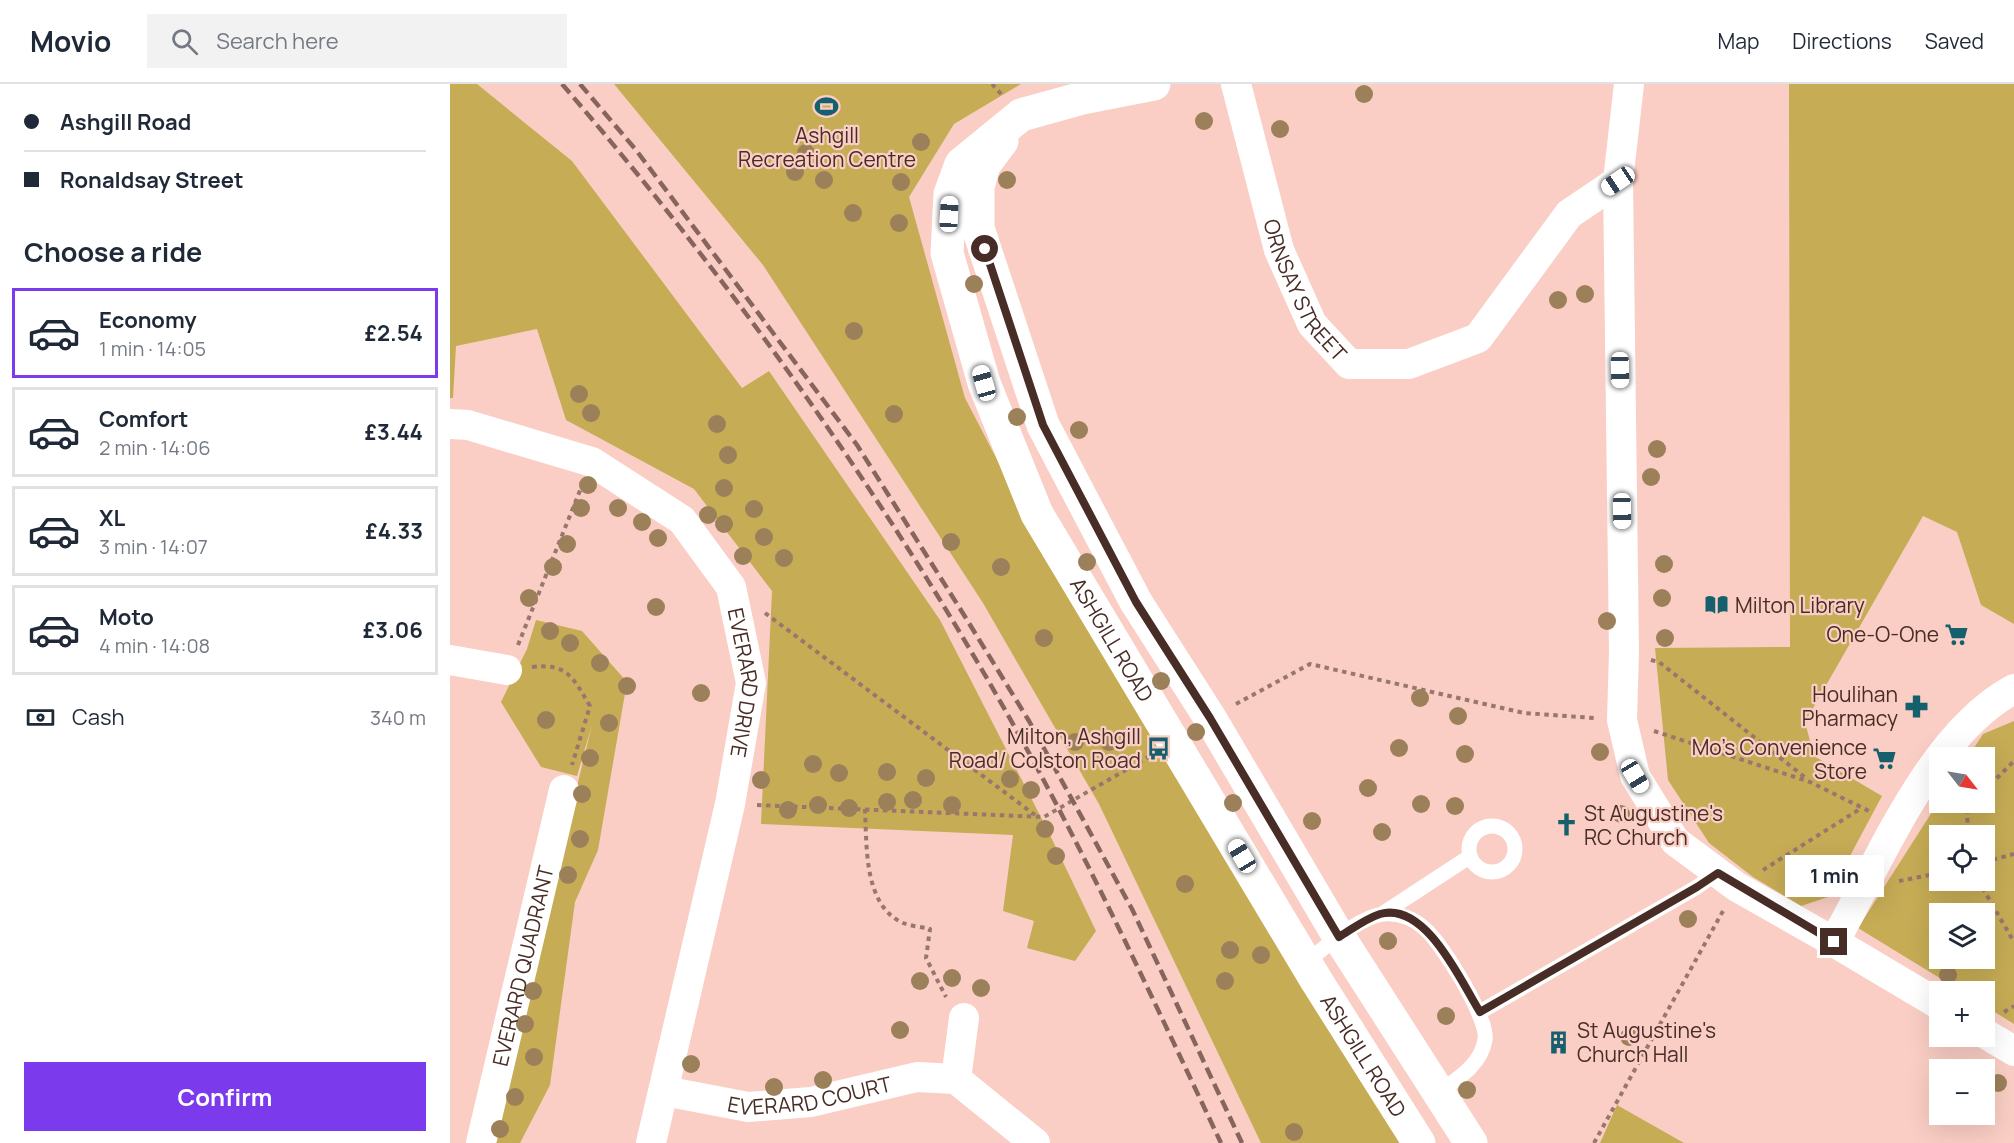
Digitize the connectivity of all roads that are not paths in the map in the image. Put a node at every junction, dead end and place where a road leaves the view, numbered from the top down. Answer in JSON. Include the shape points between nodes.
{"nodes":[{"id":1,"x":1154,"y":84,"type":"edge"},
{"id":2,"x":1236,"y":84,"type":"edge"},
{"id":3,"x":1629,"y":84,"type":"edge"},
{"id":4,"x":1021,"y":115,"type":"junction"},
{"id":5,"x":1618,"y":181,"type":"junction"},
{"id":6,"x":450,"y":424,"type":"edge"},
{"id":7,"x":450,"y":660,"type":"edge"},
{"id":8,"x":507,"y":670,"type":"road end"},
{"id":9,"x":2014,"y":689,"type":"edge"},
{"id":10,"x":564,"y":790,"type":"road end"},
{"id":11,"x":1469,"y":857,"type":"dead end"},
{"id":12,"x":1727,"y":880,"type":"junction"},
{"id":13,"x":1382,"y":914,"type":"junction"},
{"id":14,"x":1339,"y":937,"type":"junction"},
{"id":15,"x":1834,"y":942,"type":"junction"},
{"id":16,"x":1306,"y":962,"type":"junction"},
{"id":17,"x":1929,"y":998,"type":"edge"},
{"id":18,"x":1480,"y":1012,"type":"junction"},
{"id":19,"x":964,"y":1018,"type":"road end"},
{"id":20,"x":1995,"y":1040,"type":"edge"},
{"id":21,"x":2014,"y":1051,"type":"edge"},
{"id":22,"x":956,"y":1079,"type":"junction"},
{"id":23,"x":664,"y":1091,"type":"junction"},
{"id":24,"x":1438,"y":1093,"type":"junction"},
{"id":25,"x":481,"y":1143,"type":"edge"},
{"id":26,"x":651,"y":1143,"type":"edge"},
{"id":27,"x":1035,"y":1143,"type":"edge"},
{"id":28,"x":1419,"y":1143,"type":"edge"},
{"id":29,"x":1471,"y":1143,"type":"edge"}],
"edges":[{"from":1,"to":4,"type":"street","name":"ASHGILL ROAD"},
{"from":2,"to":5,"type":"street","name":"ORNSAY STREET","via":[[1279,250],[1312,324],[1349,364],[1409,364],[1478,338],[1569,214]]},
{"from":3,"to":5,"type":"street"},
{"from":4,"to":14,"type":"street","name":"ASHGILL ROAD","via":[[984,165],[978,187],[978,228],[1043,425],[1136,602],[1210,718]]},
{"from":4,"to":16,"type":"street","name":"ASHGILL ROAD","via":[[961,164],[950,194],[947,253],[984,383],[1037,514]]},
{"from":5,"to":12,"type":"street","via":[[1622,720],[1635,776],[1675,841]]},
{"from":6,"to":23,"type":"street","name":"EVERARD DRIVE","via":[[468,425],[592,462],[682,520],[731,587],[752,683],[730,804]]},
{"from":7,"to":8,"type":"street"},
{"from":9,"to":15,"type":"street","via":[[1975,718],[1934,764]]},
{"from":10,"to":25,"type":"street","name":"EVERARD QUADRANT"},
{"from":11,"to":13,"type":"lane"},
{"from":12,"to":15,"type":"street"},
{"from":12,"to":18,"type":"lane","via":[[1697,887]]},
{"from":13,"to":14,"type":"lane"},
{"from":13,"to":18,"type":"lane","via":[[1407,917],[1427,930]]},
{"from":14,"to":16,"type":"lane"},
{"from":14,"to":24,"type":"street","name":"ASHGILL ROAD"},
{"from":15,"to":17,"type":"street"},
{"from":16,"to":28,"type":"street","name":"ASHGILL ROAD"},
{"from":18,"to":24,"type":"lane","via":[[1486,1038],[1476,1063]]},
{"from":19,"to":22,"type":"street"},
{"from":20,"to":21,"type":"street"},
{"from":22,"to":23,"type":"street","name":"EVERARD COURT","via":[[917,1077],[811,1102],[748,1107]]},
{"from":22,"to":27,"type":"street"},
{"from":23,"to":26,"type":"street","name":"EVERARD DRIVE"},
{"from":24,"to":29,"type":"street","name":"ASHGILL ROAD"}]}
